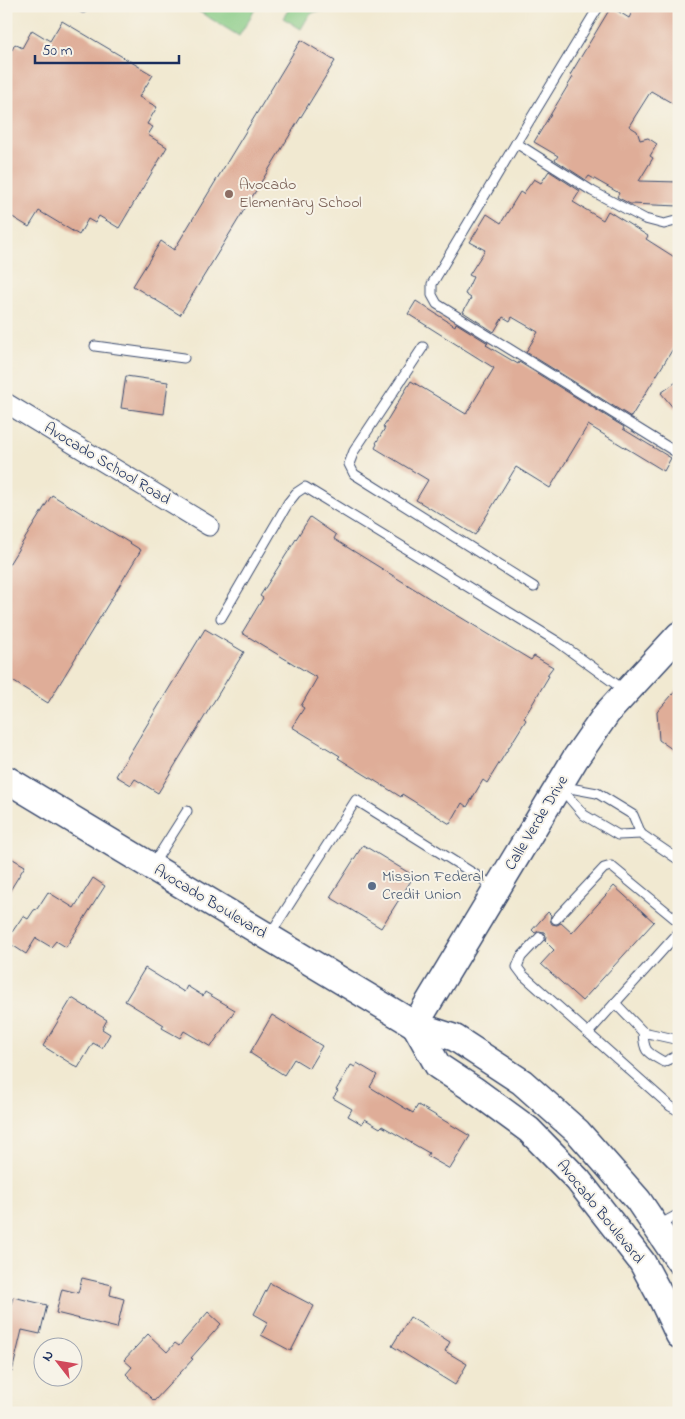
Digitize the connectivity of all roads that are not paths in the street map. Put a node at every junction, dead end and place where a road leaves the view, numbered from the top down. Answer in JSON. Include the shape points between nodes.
{"nodes":[{"id":1,"x":599,"y":6,"type":"edge"},
{"id":2,"x":516,"y":143,"type":"junction"},
{"id":3,"x":679,"y":220,"type":"edge"},
{"id":4,"x":95,"y":346,"type":"dead end"},
{"id":5,"x":422,"y":348,"type":"dead end"},
{"id":6,"x":184,"y":358,"type":"dead end"},
{"id":7,"x":6,"y":403,"type":"edge"},
{"id":8,"x":679,"y":454,"type":"edge"},
{"id":9,"x":209,"y":526,"type":"dead end"},
{"id":10,"x":534,"y":587,"type":"dead end"},
{"id":11,"x":221,"y":618,"type":"dead end"},
{"id":12,"x":679,"y":635,"type":"edge"},
{"id":13,"x":626,"y":692,"type":"junction"},
{"id":14,"x":6,"y":779,"type":"edge"},
{"id":15,"x":559,"y":786,"type":"junction"},
{"id":16,"x":187,"y":811,"type":"dead end"},
{"id":17,"x":641,"y":834,"type":"junction"},
{"id":18,"x":679,"y":860,"type":"edge"},
{"id":19,"x":152,"y":867,"type":"junction"},
{"id":20,"x":497,"y":889,"type":"junction"},
{"id":21,"x":556,"y":919,"type":"dead end"},
{"id":22,"x":679,"y":922,"type":"edge"},
{"id":23,"x":679,"y":932,"type":"edge"},
{"id":24,"x":268,"y":937,"type":"junction"},
{"id":25,"x":540,"y":937,"type":"dead end"},
{"id":26,"x":615,"y":1003,"type":"junction"},
{"id":27,"x":415,"y":1025,"type":"junction"},
{"id":28,"x":643,"y":1032,"type":"junction"},
{"id":29,"x":588,"y":1033,"type":"junction"},
{"id":30,"x":679,"y":1040,"type":"edge"},
{"id":31,"x":679,"y":1054,"type":"edge"},
{"id":32,"x":679,"y":1111,"type":"edge"},
{"id":33,"x":555,"y":1157,"type":"junction"},
{"id":34,"x":679,"y":1214,"type":"edge"},
{"id":35,"x":656,"y":1226,"type":"junction"},
{"id":36,"x":676,"y":1251,"type":"edge"},
{"id":37,"x":670,"y":1303,"type":"edge"},
{"id":38,"x":679,"y":1335,"type":"edge"}],
"edges":[{"from":1,"to":2,"type":"lane"},
{"from":2,"to":3,"type":"lane","via":[[592,191],[645,219],[664,224]]},
{"from":2,"to":8,"type":"lane","via":[[432,284],[432,295],[437,304]]},
{"from":4,"to":6,"type":"lane"},
{"from":5,"to":10,"type":"lane","via":[[354,451],[349,464],[354,474]]},
{"from":7,"to":9,"type":"street","name":"Avocado School Road"},
{"from":11,"to":13,"type":"lane","via":[[288,503],[305,488],[558,642]]},
{"from":12,"to":13,"type":"main road","name":"Calle Verde Drive"},
{"from":13,"to":15,"type":"main road","name":"Calle Verde Drive","via":[[607,713]]},
{"from":14,"to":19,"type":"main road","name":"Avocado Boulevard"},
{"from":15,"to":17,"type":"lane","via":[[584,815],[618,835]]},
{"from":15,"to":17,"type":"lane","via":[[597,793],[633,815]]},
{"from":15,"to":20,"type":"main road","name":"Calle Verde Drive"},
{"from":16,"to":19,"type":"lane"},
{"from":17,"to":18,"type":"lane"},
{"from":19,"to":24,"type":"main road","name":"Avocado Boulevard"},
{"from":20,"to":24,"type":"lane","via":[[356,800]]},
{"from":20,"to":27,"type":"main road","name":"Calle Verde Drive"},
{"from":21,"to":22,"type":"lane","via":[[604,868],[611,866]]},
{"from":23,"to":26,"type":"lane"},
{"from":24,"to":27,"type":"main road","name":"Avocado Boulevard"},
{"from":25,"to":29,"type":"lane","via":[[521,957],[517,967]]},
{"from":26,"to":28,"type":"lane"},
{"from":26,"to":29,"type":"lane"},
{"from":27,"to":33,"type":"main road","name":"Avocado Boulevard","via":[[438,1066],[529,1130]]},
{"from":27,"to":35,"type":"main road","name":"Avocado Boulevard","via":[[455,1038],[522,1082],[578,1132],[638,1200]]},
{"from":28,"to":30,"type":"lane"},
{"from":28,"to":31,"type":"lane","via":[[644,1047],[649,1054],[664,1062]]},
{"from":29,"to":32,"type":"lane"},
{"from":33,"to":36,"type":"main road","via":[[565,1156],[577,1162],[637,1230]]},
{"from":33,"to":37,"type":"main road","name":"Avocado Boulevard","via":[[578,1180]]},
{"from":34,"to":35,"type":"lane"},
{"from":35,"to":36,"type":"main road","name":"Avocado Boulevard"},
{"from":37,"to":38,"type":"main road","name":"Avocado Boulevard"}]}
